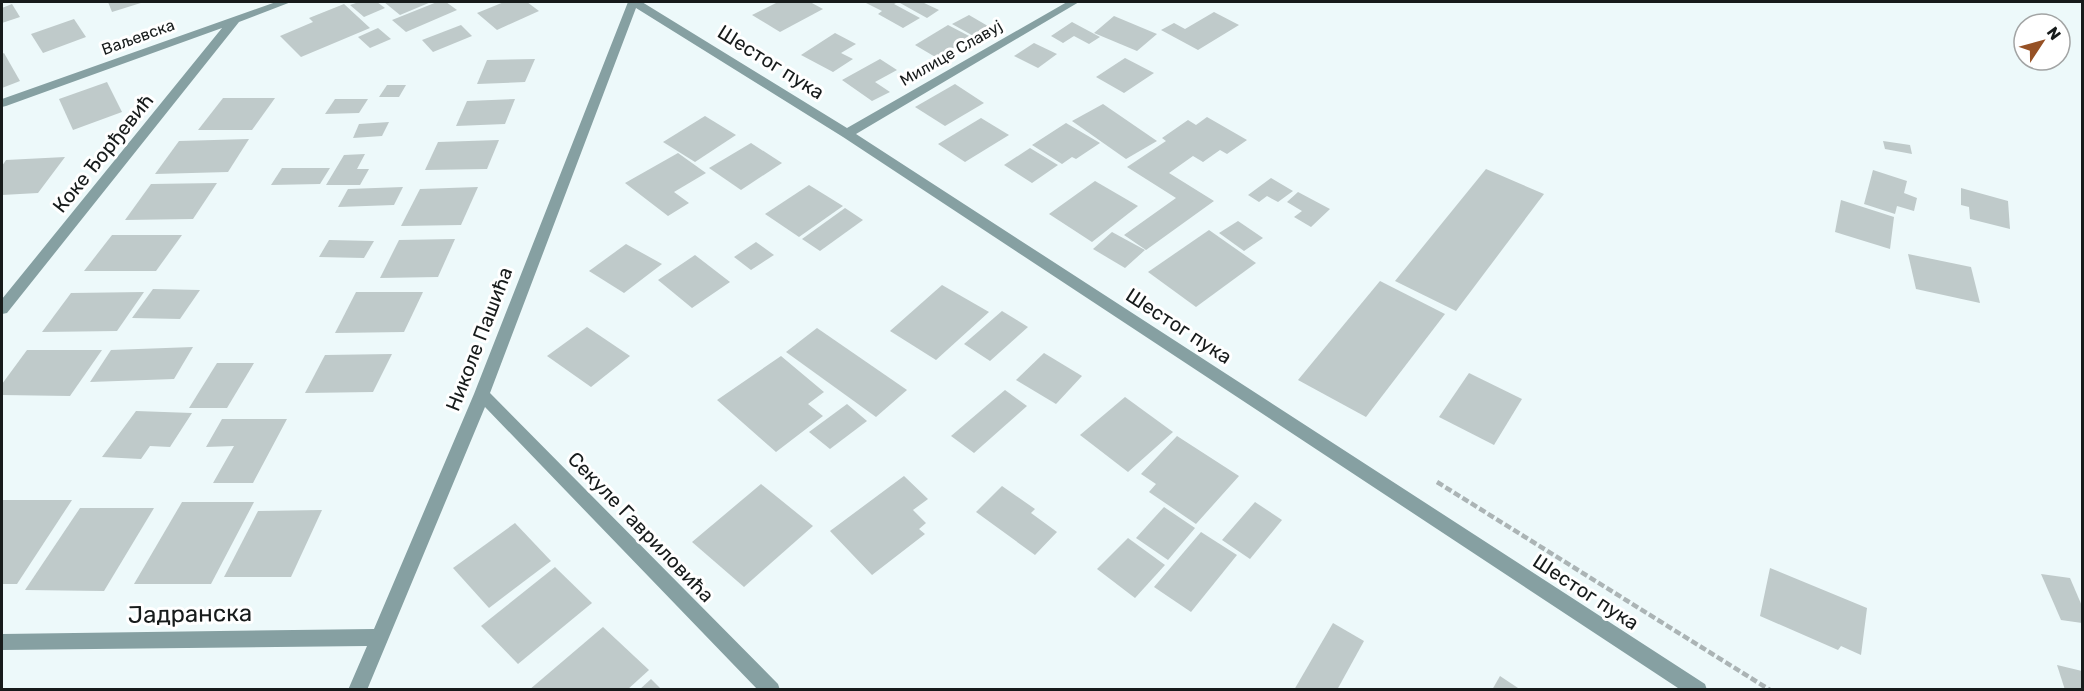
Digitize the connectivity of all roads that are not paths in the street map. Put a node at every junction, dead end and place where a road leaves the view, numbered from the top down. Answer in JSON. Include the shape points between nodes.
{"nodes":[{"id":1,"x":285,"y":2,"type":"edge"},
{"id":2,"x":634,"y":2,"type":"edge"},
{"id":3,"x":1074,"y":2,"type":"edge"},
{"id":4,"x":234,"y":21,"type":"junction"},
{"id":5,"x":2,"y":103,"type":"edge"},
{"id":6,"x":847,"y":135,"type":"junction"},
{"id":7,"x":2,"y":309,"type":"edge"},
{"id":8,"x":482,"y":393,"type":"junction"},
{"id":9,"x":380,"y":637,"type":"junction"},
{"id":10,"x":2,"y":642,"type":"edge"},
{"id":11,"x":357,"y":690,"type":"edge"},
{"id":12,"x":771,"y":690,"type":"edge"},
{"id":13,"x":1698,"y":690,"type":"edge"}],
"edges":[{"from":1,"to":4,"type":"street","name":"Ваљевска"},
{"from":2,"to":6,"type":"street","name":"Шестог пука"},
{"from":2,"to":8,"type":"street","name":"Николе Пашића"},
{"from":3,"to":6,"type":"street","name":"Милице Славуј"},
{"from":4,"to":5,"type":"street","name":"Ваљевска"},
{"from":4,"to":7,"type":"street","name":"Коке Ђорђевић"},
{"from":6,"to":13,"type":"street","name":"Шестог пука"},
{"from":8,"to":9,"type":"street","name":"Николе Пашића"},
{"from":8,"to":12,"type":"street","name":"Секуле Гавриловића"},
{"from":9,"to":10,"type":"street","name":"Јадранска"},
{"from":9,"to":11,"type":"street","name":"Николе Пашића"}]}
